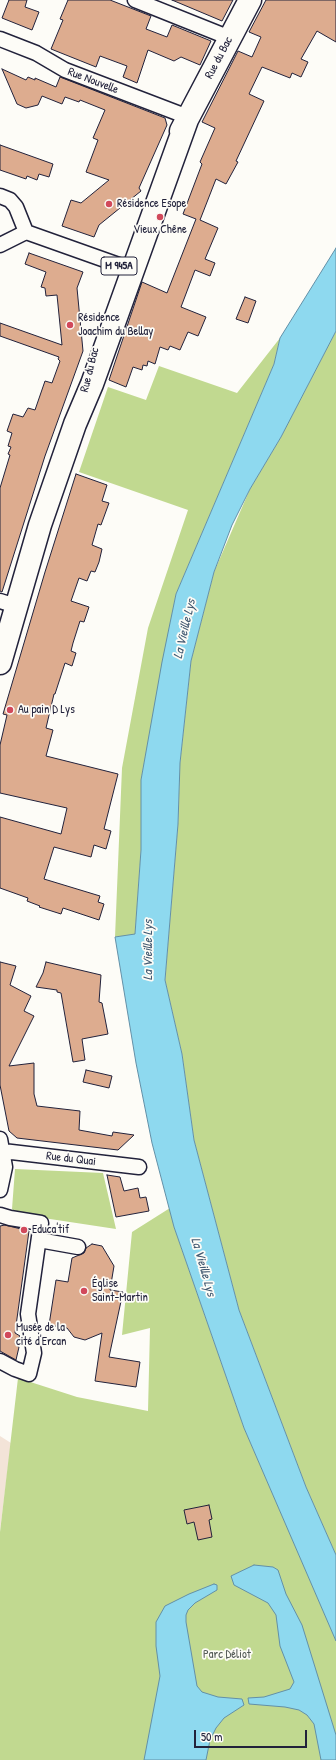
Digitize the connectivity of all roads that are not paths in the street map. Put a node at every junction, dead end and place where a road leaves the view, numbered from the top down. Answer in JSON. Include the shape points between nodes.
{"nodes":[{"id":1,"x":135,"y":0,"type":"edge"},
{"id":2,"x":250,"y":0,"type":"edge"},
{"id":3,"x":230,"y":38,"type":"junction"},
{"id":4,"x":0,"y":39,"type":"edge"},
{"id":5,"x":188,"y":117,"type":"junction"},
{"id":6,"x":0,"y":196,"type":"edge"},
{"id":7,"x":26,"y":232,"type":"junction"},
{"id":8,"x":0,"y":245,"type":"edge"},
{"id":9,"x":126,"y":268,"type":"junction"},
{"id":10,"x":8,"y":604,"type":"edge"},
{"id":11,"x":0,"y":664,"type":"edge"},
{"id":12,"x":1,"y":1145,"type":"edge"},
{"id":13,"x":139,"y":1167,"type":"dead end"},
{"id":14,"x":0,"y":1190,"type":"edge"},
{"id":15,"x":0,"y":1215,"type":"edge"},
{"id":16,"x":39,"y":1240,"type":"junction"},
{"id":17,"x":78,"y":1247,"type":"dead end"},
{"id":18,"x":0,"y":1361,"type":"edge"}],
"edges":[{"from":1,"to":3,"type":"street"},
{"from":2,"to":3,"type":"main road","name":"Rue du Bac","number":"M 945A"},
{"from":3,"to":5,"type":"main road","name":"Rue du Bac","number":"M 945A"},
{"from":4,"to":5,"type":"street","name":"Rue Nouvelle","via":[[43,57],[65,70]]},
{"from":5,"to":9,"type":"main road","name":"Rue du Bac","number":"M 945A","via":[[139,212]]},
{"from":6,"to":7,"type":"street","via":[[10,200],[16,207]]},
{"from":7,"to":8,"type":"street"},
{"from":7,"to":9,"type":"street"},
{"from":9,"to":10,"type":"main road","name":"Rue du Bac","number":"M 945A","via":[[101,319],[76,424],[34,546]]},
{"from":10,"to":11,"type":"main road","name":"Rue du Bac","number":"M 945A"},
{"from":12,"to":13,"type":"street","name":"Rue du Quai"},
{"from":12,"to":14,"type":"street","via":[[5,1167]]},
{"from":15,"to":16,"type":"street","via":[[41,1223]]},
{"from":16,"to":17,"type":"street"},
{"from":16,"to":18,"type":"street","via":[[28,1314],[34,1353],[29,1374]]}]}
